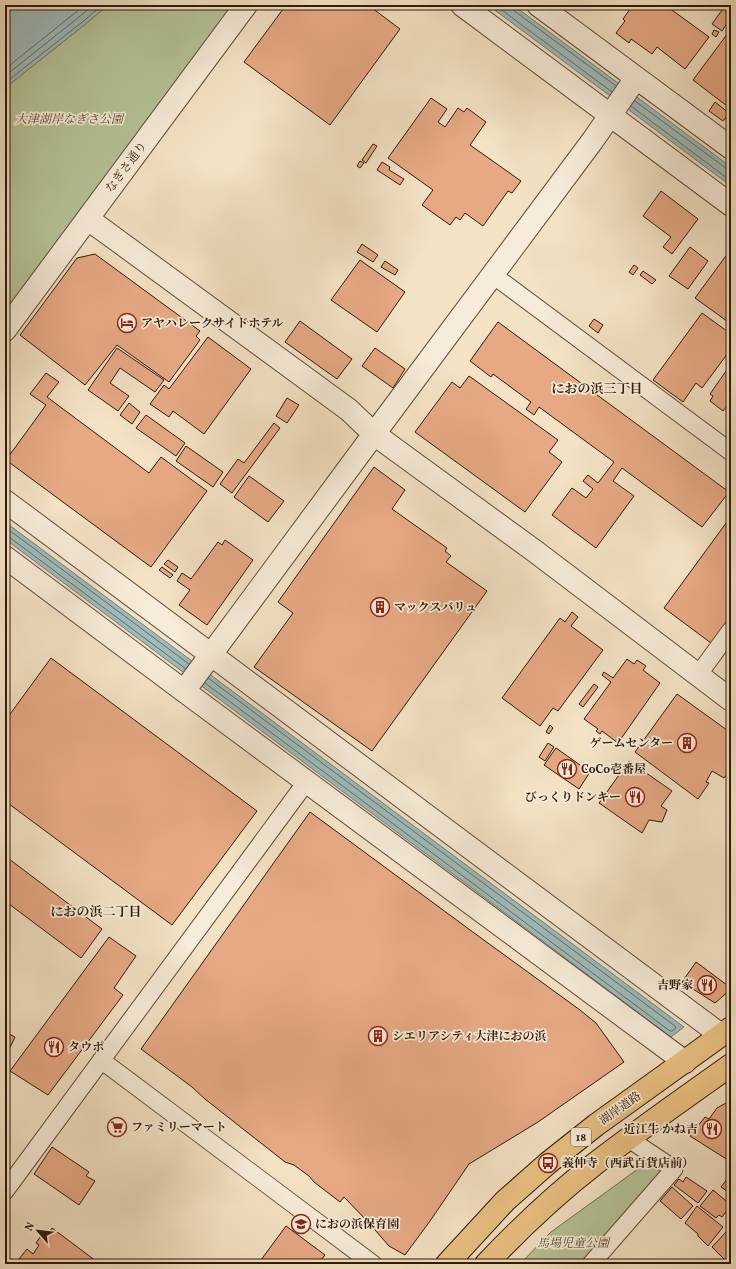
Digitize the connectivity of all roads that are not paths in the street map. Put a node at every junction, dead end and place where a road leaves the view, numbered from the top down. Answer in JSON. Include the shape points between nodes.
{"nodes":[{"id":1,"x":246,"y":5,"type":"edge"},
{"id":2,"x":462,"y":5,"type":"edge"},
{"id":3,"x":538,"y":5,"type":"edge"},
{"id":4,"x":633,"y":82,"type":"junction"},
{"id":5,"x":613,"y":111,"type":"junction"},
{"id":6,"x":731,"y":148,"type":"edge"},
{"id":7,"x":731,"y":205,"type":"edge"},
{"id":8,"x":88,"y":219,"type":"junction"},
{"id":9,"x":493,"y":275,"type":"junction"},
{"id":10,"x":5,"y":330,"type":"edge"},
{"id":11,"x":374,"y":434,"type":"junction"},
{"id":12,"x":731,"y":452,"type":"edge"},
{"id":13,"x":5,"y":501,"type":"edge"},
{"id":14,"x":5,"y":557,"type":"edge"},
{"id":15,"x":731,"y":630,"type":"edge"},
{"id":16,"x":197,"y":673,"type":"junction"},
{"id":17,"x":698,"y":675,"type":"junction"},
{"id":18,"x":731,"y":700,"type":"edge"},
{"id":19,"x":307,"y":781,"type":"junction"},
{"id":20,"x":726,"y":1032,"type":"edge"},
{"id":21,"x":101,"y":1060,"type":"junction"},
{"id":22,"x":685,"y":1062,"type":"junction"},
{"id":23,"x":731,"y":1065,"type":"edge"},
{"id":24,"x":629,"y":1139,"type":"junction"},
{"id":25,"x":5,"y":1191,"type":"edge"},
{"id":26,"x":373,"y":1264,"type":"edge"},
{"id":27,"x":447,"y":1264,"type":"edge"},
{"id":28,"x":486,"y":1264,"type":"edge"},
{"id":29,"x":590,"y":1264,"type":"edge"}],
"edges":[{"from":1,"to":8,"type":"street","name":"なぎさ通り"},
{"from":2,"to":5,"type":"street"},
{"from":3,"to":4,"type":"street"},
{"from":4,"to":5,"type":"street"},
{"from":4,"to":6,"type":"street"},
{"from":5,"to":7,"type":"street"},
{"from":5,"to":9,"type":"street"},
{"from":8,"to":10,"type":"street","name":"なぎさ通り"},
{"from":8,"to":11,"type":"street","via":[[350,410]]},
{"from":9,"to":11,"type":"street"},
{"from":9,"to":12,"type":"street"},
{"from":11,"to":16,"type":"street"},
{"from":11,"to":17,"type":"street","via":[[536,552]]},
{"from":13,"to":16,"type":"street"},
{"from":14,"to":16,"type":"street"},
{"from":15,"to":17,"type":"street"},
{"from":16,"to":19,"type":"street"},
{"from":16,"to":20,"type":"street"},
{"from":17,"to":18,"type":"street"},
{"from":19,"to":21,"type":"street"},
{"from":19,"to":22,"type":"street"},
{"from":20,"to":22,"type":"main road","name":"湖岸道路","number":"18"},
{"from":21,"to":25,"type":"street"},
{"from":21,"to":26,"type":"street"},
{"from":22,"to":27,"type":"main road","name":"湖岸道路","number":"18","via":[[596,1125],[548,1164],[505,1201]]},
{"from":23,"to":24,"type":"main road","number":"18"},
{"from":24,"to":28,"type":"main road","number":"18","via":[[544,1206]]},
{"from":24,"to":29,"type":"street","via":[[674,1169]]}]}
